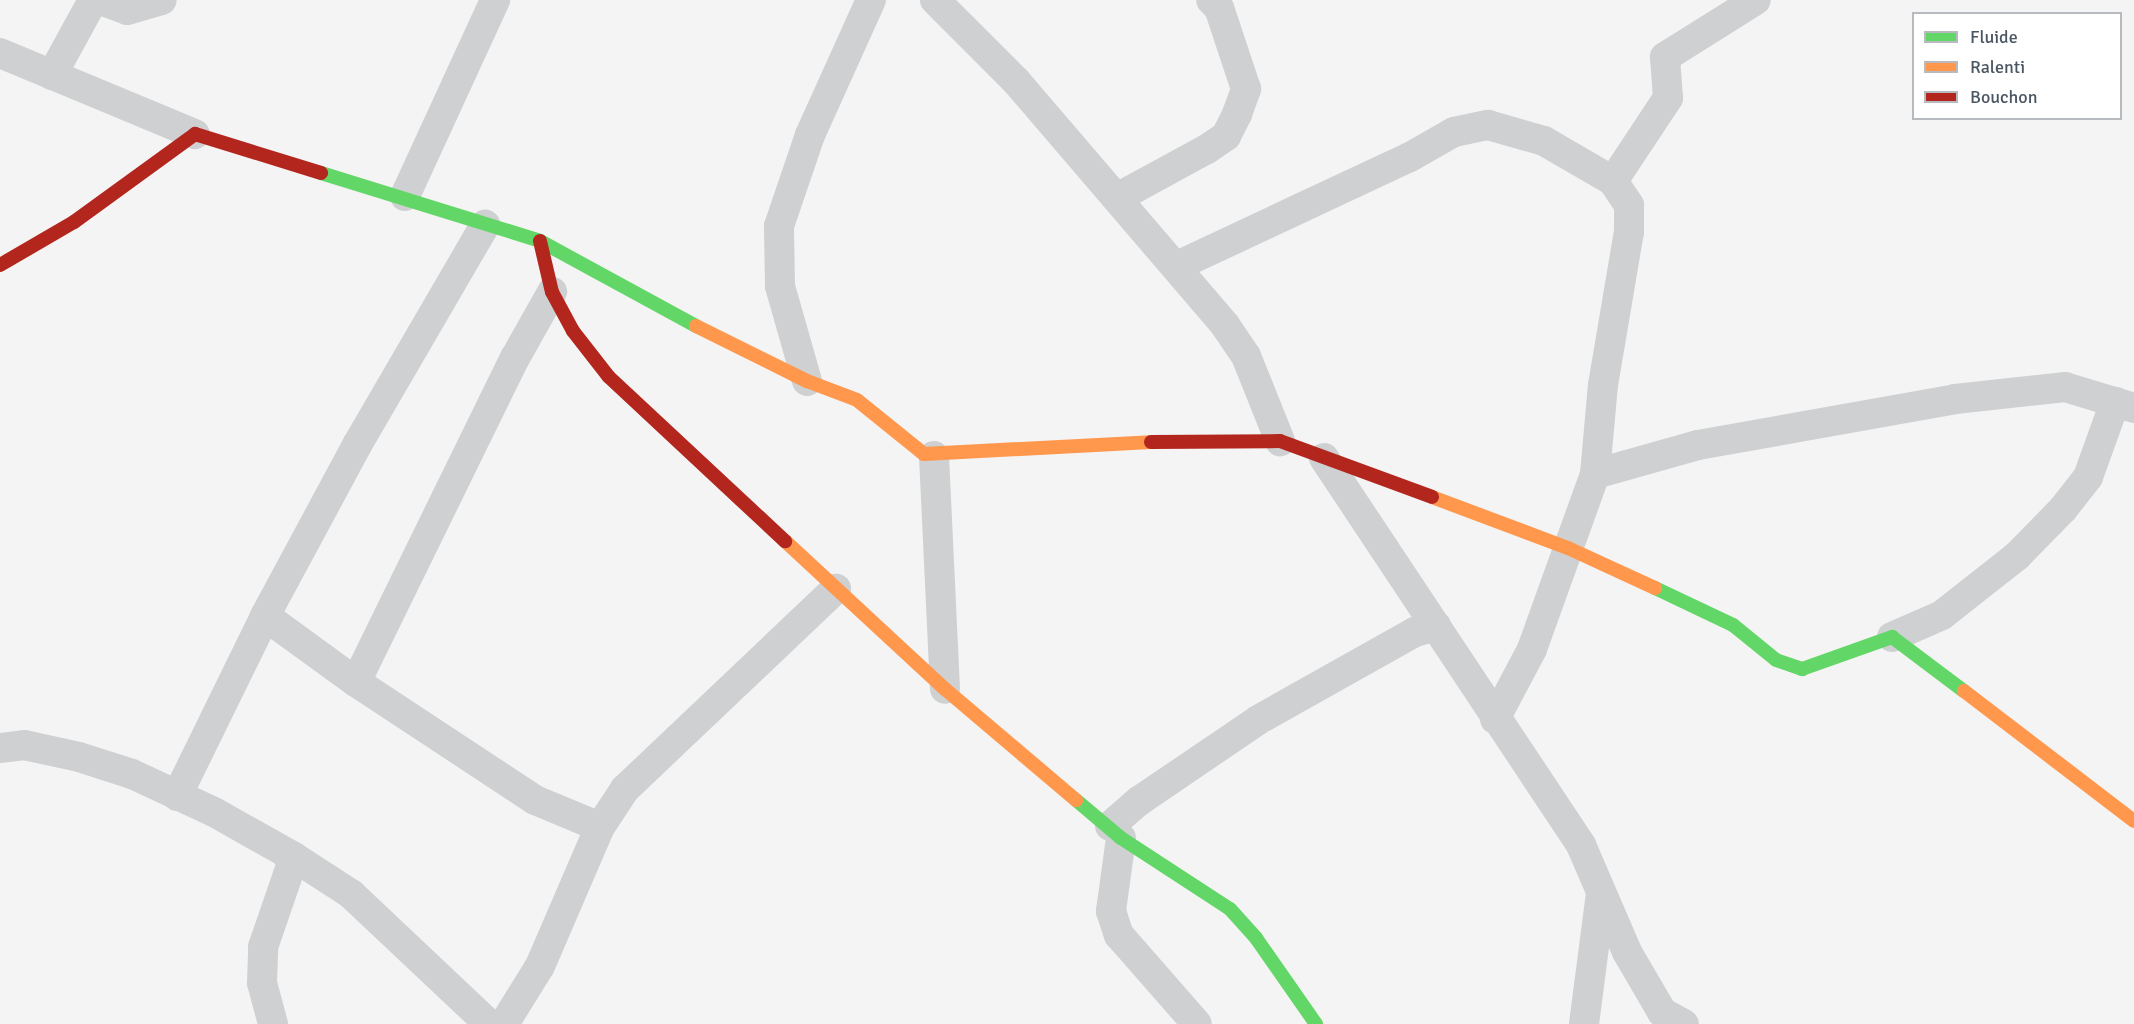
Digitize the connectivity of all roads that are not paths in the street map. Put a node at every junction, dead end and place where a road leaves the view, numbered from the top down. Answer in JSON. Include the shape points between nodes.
{"nodes":[{"id":1,"x":93,"y":0,"type":"edge"},
{"id":2,"x":100,"y":0,"type":"edge"},
{"id":3,"x":162,"y":0,"type":"edge"},
{"id":4,"x":495,"y":0,"type":"edge"},
{"id":5,"x":871,"y":0,"type":"edge"},
{"id":6,"x":935,"y":0,"type":"edge"},
{"id":7,"x":1211,"y":0,"type":"edge"},
{"id":8,"x":1756,"y":0,"type":"edge"},
{"id":9,"x":0,"y":53,"type":"edge"},
{"id":10,"x":52,"y":75,"type":"junction"},
{"id":11,"x":195,"y":134,"type":"junction"},
{"id":12,"x":1613,"y":181,"type":"junction"},
{"id":13,"x":405,"y":196,"type":"junction"},
{"id":14,"x":1117,"y":198,"type":"junction"},
{"id":15,"x":484,"y":225,"type":"junction"},
{"id":16,"x":540,"y":241,"type":"junction"},
{"id":17,"x":0,"y":265,"type":"edge"},
{"id":18,"x":1177,"y":266,"type":"junction"},
{"id":19,"x":552,"y":292,"type":"junction"},
{"id":20,"x":807,"y":381,"type":"junction"},
{"id":21,"x":2124,"y":405,"type":"edge"},
{"id":22,"x":1280,"y":441,"type":"junction"},
{"id":23,"x":934,"y":456,"type":"junction"},
{"id":24,"x":1324,"y":458,"type":"junction"},
{"id":25,"x":1595,"y":474,"type":"junction"},
{"id":26,"x":1568,"y":548,"type":"junction"},
{"id":27,"x":836,"y":590,"type":"junction"},
{"id":28,"x":265,"y":616,"type":"junction"},
{"id":29,"x":1436,"y":626,"type":"junction"},
{"id":30,"x":1892,"y":637,"type":"junction"},
{"id":31,"x":356,"y":682,"type":"junction"},
{"id":32,"x":945,"y":689,"type":"junction"},
{"id":33,"x":1495,"y":719,"type":"junction"},
{"id":34,"x":0,"y":748,"type":"edge"},
{"id":35,"x":177,"y":796,"type":"junction"},
{"id":36,"x":2134,"y":821,"type":"edge"},
{"id":37,"x":600,"y":827,"type":"junction"},
{"id":38,"x":1116,"y":832,"type":"junction"},
{"id":39,"x":294,"y":857,"type":"junction"},
{"id":40,"x":1601,"y":892,"type":"junction"},
{"id":41,"x":273,"y":1024,"type":"edge"},
{"id":42,"x":489,"y":1024,"type":"edge"},
{"id":43,"x":504,"y":1024,"type":"edge"},
{"id":44,"x":1197,"y":1024,"type":"edge"},
{"id":45,"x":1316,"y":1024,"type":"edge"},
{"id":46,"x":1584,"y":1024,"type":"edge"},
{"id":47,"x":1684,"y":1024,"type":"edge"}],
"edges":[{"from":1,"to":10,"type":"street"},
{"from":2,"to":3,"type":"street","via":[[128,10]]},
{"from":4,"to":13,"type":"street"},
{"from":5,"to":20,"type":"street","via":[[810,135],[779,226],[780,286]]},
{"from":6,"to":14,"type":"street","via":[[1016,81]]},
{"from":7,"to":14,"type":"street","via":[[1219,8],[1246,89],[1238,114],[1226,136]]},
{"from":8,"to":12,"type":"street","via":[[1665,57],[1662,69],[1668,98]]},
{"from":9,"to":10,"type":"street"},
{"from":10,"to":11,"type":"street"},
{"from":11,"to":13,"type":"street","via":[[344,183]]},
{"from":11,"to":17,"type":"street","via":[[74,222]]},
{"from":12,"to":18,"type":"street","via":[[1544,141],[1488,125],[1454,132],[1410,157]]},
{"from":12,"to":25,"type":"street","via":[[1629,205],[1629,232],[1604,385]]},
{"from":13,"to":15,"type":"street"},
{"from":14,"to":18,"type":"street"},
{"from":15,"to":16,"type":"street"},
{"from":15,"to":28,"type":"street","via":[[357,445]]},
{"from":16,"to":19,"type":"street"},
{"from":16,"to":20,"type":"street","via":[[635,296]]},
{"from":18,"to":22,"type":"street","via":[[1246,356]]},
{"from":19,"to":27,"type":"street","via":[[573,331],[609,378]]},
{"from":19,"to":31,"type":"street","via":[[515,357]]},
{"from":20,"to":23,"type":"street","via":[[857,400],[909,445]]},
{"from":21,"to":25,"type":"street","via":[[2065,387],[1955,399],[1698,445]]},
{"from":21,"to":30,"type":"street","via":[[2088,477],[2018,556],[1942,615]]},
{"from":22,"to":23,"type":"street","via":[[1122,442]]},
{"from":22,"to":24,"type":"street"},
{"from":23,"to":32,"type":"street"},
{"from":24,"to":26,"type":"street"},
{"from":24,"to":29,"type":"street"},
{"from":25,"to":26,"type":"street"},
{"from":26,"to":30,"type":"street","via":[[1733,625],[1776,660],[1802,669]]},
{"from":26,"to":33,"type":"street","via":[[1532,649]]},
{"from":27,"to":32,"type":"street"},
{"from":27,"to":37,"type":"street","via":[[625,789]]},
{"from":28,"to":31,"type":"street"},
{"from":28,"to":35,"type":"street"},
{"from":29,"to":33,"type":"street"},
{"from":29,"to":38,"type":"street","via":[[1415,632],[1258,720],[1139,801]]},
{"from":30,"to":36,"type":"street"},
{"from":31,"to":37,"type":"street","via":[[535,800]]},
{"from":32,"to":38,"type":"street"},
{"from":33,"to":40,"type":"street","via":[[1581,845]]},
{"from":34,"to":35,"type":"street","via":[[24,745],[79,757],[132,774]]},
{"from":35,"to":39,"type":"street"},
{"from":37,"to":43,"type":"street","via":[[540,966]]},
{"from":38,"to":44,"type":"street","via":[[1111,911],[1119,935]]},
{"from":38,"to":45,"type":"street","via":[[1230,909],[1256,938]]},
{"from":39,"to":41,"type":"street","via":[[263,946],[262,983]]},
{"from":39,"to":42,"type":"street","via":[[351,894]]},
{"from":40,"to":46,"type":"street"},
{"from":40,"to":47,"type":"street","via":[[1627,952],[1662,1012]]}]}
